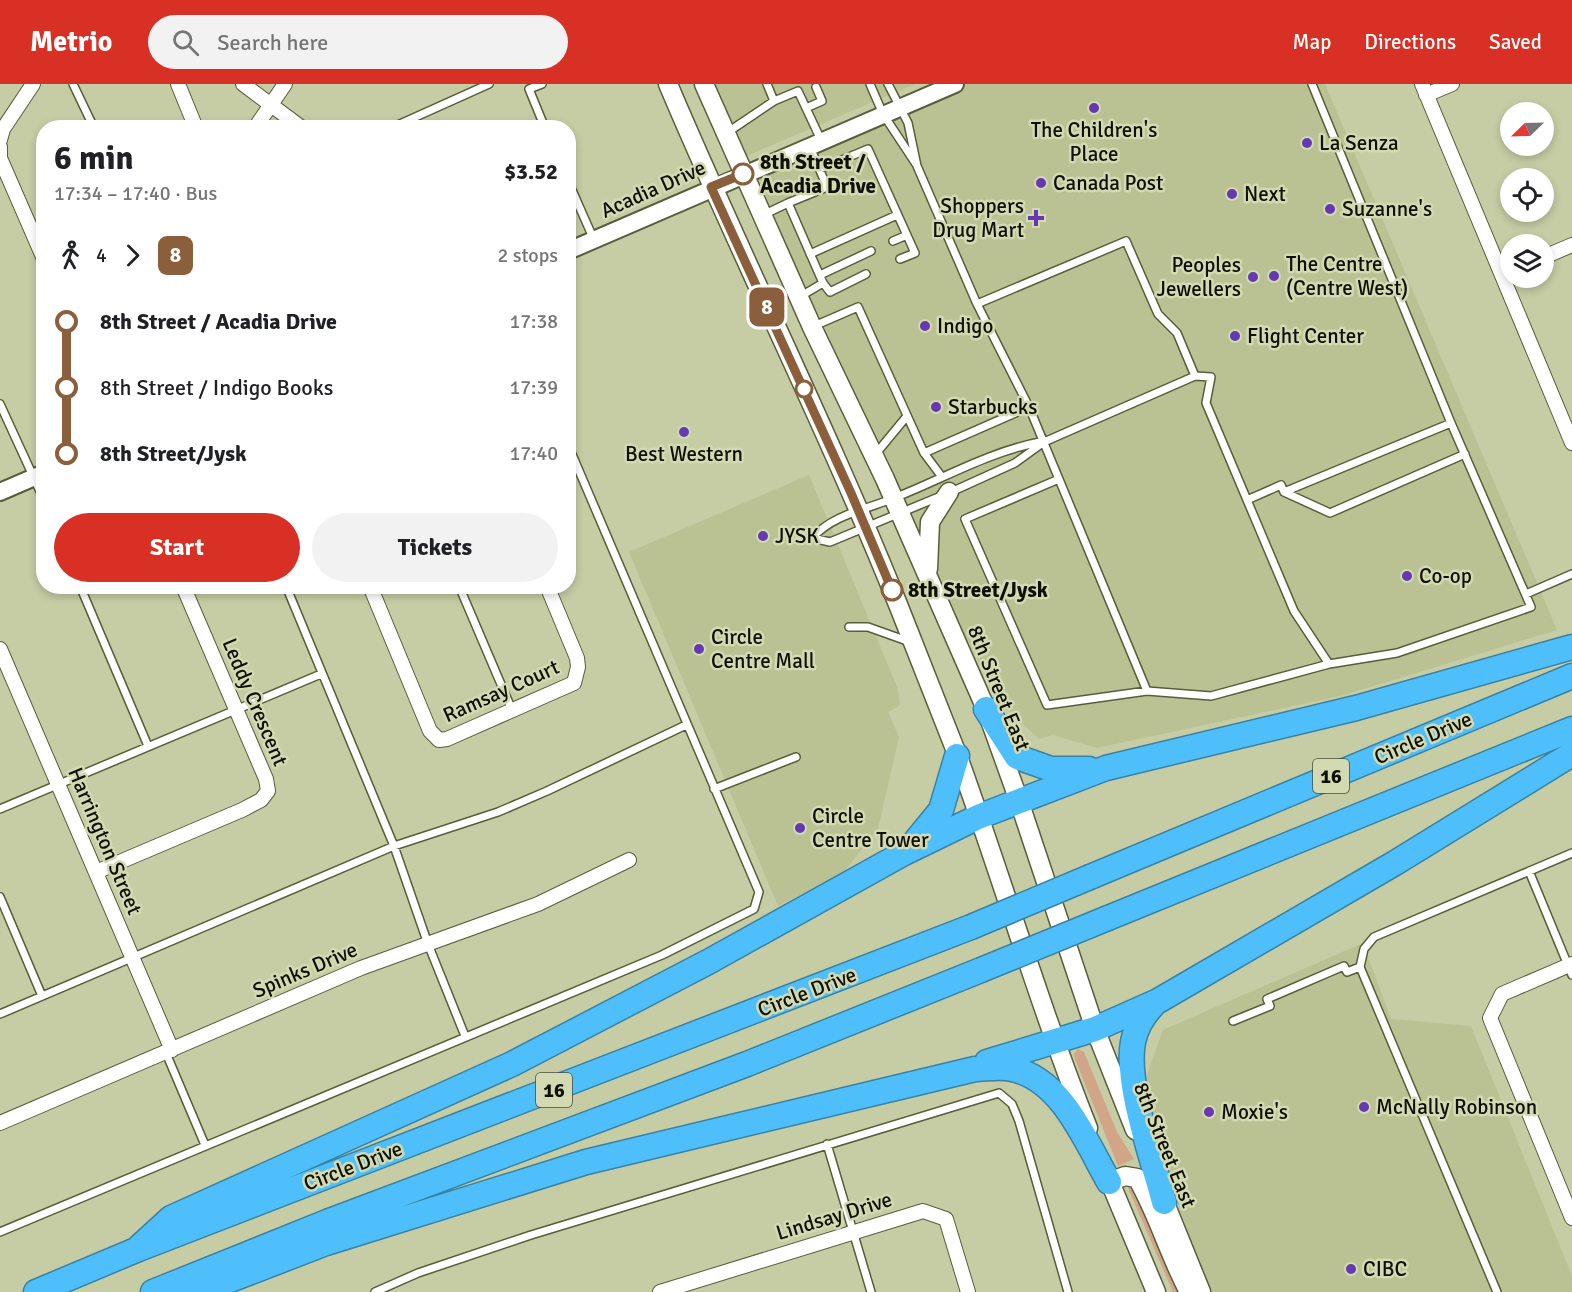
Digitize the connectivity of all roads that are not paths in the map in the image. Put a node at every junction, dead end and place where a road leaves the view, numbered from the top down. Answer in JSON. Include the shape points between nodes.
{"nodes":[{"id":1,"x":33,"y":84,"type":"edge"},
{"id":2,"x":73,"y":84,"type":"edge"},
{"id":3,"x":178,"y":84,"type":"edge"},
{"id":4,"x":243,"y":84,"type":"edge"},
{"id":5,"x":285,"y":84,"type":"edge"},
{"id":6,"x":489,"y":84,"type":"edge"},
{"id":7,"x":542,"y":84,"type":"edge"},
{"id":8,"x":668,"y":84,"type":"edge"},
{"id":9,"x":704,"y":84,"type":"edge"},
{"id":10,"x":767,"y":84,"type":"edge"},
{"id":11,"x":870,"y":84,"type":"edge"},
{"id":12,"x":888,"y":84,"type":"edge"},
{"id":13,"x":955,"y":84,"type":"edge"},
{"id":14,"x":1312,"y":84,"type":"edge"},
{"id":15,"x":1452,"y":84,"type":"edge"},
{"id":16,"x":816,"y":87,"type":"dead end"},
{"id":17,"x":1424,"y":90,"type":"edge"},
{"id":18,"x":774,"y":101,"type":"junction"},
{"id":19,"x":271,"y":104,"type":"junction"},
{"id":20,"x":901,"y":106,"type":"junction"},
{"id":21,"x":806,"y":108,"type":"junction"},
{"id":22,"x":883,"y":114,"type":"junction"},
{"id":23,"x":90,"y":120,"type":"edge"},
{"id":24,"x":193,"y":120,"type":"edge"},
{"id":25,"x":260,"y":120,"type":"edge"},
{"id":26,"x":292,"y":120,"type":"edge"},
{"id":27,"x":409,"y":120,"type":"edge"},
{"id":28,"x":542,"y":120,"type":"edge"},
{"id":29,"x":726,"y":133,"type":"junction"},
{"id":30,"x":0,"y":140,"type":"edge"},
{"id":31,"x":815,"y":143,"type":"junction"},
{"id":32,"x":0,"y":147,"type":"edge"},
{"id":33,"x":917,"y":166,"type":"junction"},
{"id":34,"x":820,"y":169,"type":"junction"},
{"id":35,"x":743,"y":174,"type":"junction"},
{"id":36,"x":711,"y":187,"type":"junction"},
{"id":37,"x":576,"y":199,"type":"edge"},
{"id":38,"x":788,"y":203,"type":"junction"},
{"id":39,"x":897,"y":214,"type":"junction"},
{"id":40,"x":761,"y":215,"type":"junction"},
{"id":41,"x":907,"y":235,"type":"junction"},
{"id":42,"x":594,"y":240,"type":"junction"},
{"id":43,"x":36,"y":241,"type":"edge"},
{"id":44,"x":893,"y":241,"type":"dead end"},
{"id":45,"x":1572,"y":245,"type":"edge"},
{"id":46,"x":576,"y":248,"type":"edge"},
{"id":47,"x":871,"y":251,"type":"dead end"},
{"id":48,"x":1554,"y":253,"type":"edge"},
{"id":49,"x":810,"y":254,"type":"junction"},
{"id":50,"x":900,"y":260,"type":"dead end"},
{"id":51,"x":1500,"y":260,"type":"edge"},
{"id":52,"x":866,"y":274,"type":"dead end"},
{"id":53,"x":820,"y":275,"type":"junction"},
{"id":54,"x":823,"y":282,"type":"junction"},
{"id":55,"x":1512,"y":288,"type":"edge"},
{"id":56,"x":798,"y":297,"type":"junction"},
{"id":57,"x":977,"y":304,"type":"junction"},
{"id":58,"x":812,"y":327,"type":"junction"},
{"id":59,"x":1195,"y":376,"type":"junction"},
{"id":60,"x":0,"y":404,"type":"edge"},
{"id":61,"x":1029,"y":407,"type":"junction"},
{"id":62,"x":907,"y":416,"type":"junction"},
{"id":63,"x":1451,"y":423,"type":"junction"},
{"id":64,"x":1044,"y":442,"type":"junction"},
{"id":65,"x":1572,"y":443,"type":"edge"},
{"id":66,"x":924,"y":453,"type":"junction"},
{"id":67,"x":1465,"y":454,"type":"junction"},
{"id":68,"x":874,"y":456,"type":"junction"},
{"id":69,"x":576,"y":464,"type":"edge"},
{"id":70,"x":36,"y":470,"type":"edge"},
{"id":71,"x":36,"y":476,"type":"edge"},
{"id":72,"x":1059,"y":479,"type":"junction"},
{"id":73,"x":945,"y":485,"type":"junction"},
{"id":74,"x":0,"y":492,"type":"edge"},
{"id":75,"x":1284,"y":492,"type":"junction"},
{"id":76,"x":1247,"y":500,"type":"junction"},
{"id":77,"x":897,"y":506,"type":"junction"},
{"id":78,"x":858,"y":511,"type":"junction"},
{"id":79,"x":867,"y":528,"type":"junction"},
{"id":80,"x":1572,"y":574,"type":"edge"},
{"id":81,"x":928,"y":576,"type":"junction"},
{"id":82,"x":83,"y":594,"type":"edge"},
{"id":83,"x":186,"y":594,"type":"edge"},
{"id":84,"x":289,"y":594,"type":"edge"},
{"id":85,"x":373,"y":594,"type":"edge"},
{"id":86,"x":462,"y":594,"type":"edge"},
{"id":87,"x":550,"y":594,"type":"edge"},
{"id":88,"x":1526,"y":594,"type":"junction"},
{"id":89,"x":849,"y":627,"type":"dead end"},
{"id":90,"x":912,"y":642,"type":"junction"},
{"id":91,"x":1572,"y":647,"type":"edge"},
{"id":92,"x":0,"y":649,"type":"edge"},
{"id":93,"x":1329,"y":664,"type":"junction"},
{"id":94,"x":321,"y":674,"type":"junction"},
{"id":95,"x":1572,"y":676,"type":"edge"},
{"id":96,"x":1147,"y":691,"type":"junction"},
{"id":97,"x":986,"y":709,"type":"junction"},
{"id":98,"x":235,"y":710,"type":"junction"},
{"id":99,"x":512,"y":710,"type":"junction"},
{"id":100,"x":686,"y":725,"type":"junction"},
{"id":101,"x":1572,"y":729,"type":"edge"},
{"id":102,"x":148,"y":746,"type":"junction"},
{"id":103,"x":1572,"y":754,"type":"edge"},
{"id":104,"x":957,"y":756,"type":"junction"},
{"id":105,"x":796,"y":757,"type":"dead end"},
{"id":106,"x":1106,"y":768,"type":"junction"},
{"id":107,"x":58,"y":785,"type":"junction"},
{"id":108,"x":714,"y":789,"type":"junction"},
{"id":109,"x":1019,"y":801,"type":"junction"},
{"id":110,"x":0,"y":810,"type":"edge"},
{"id":111,"x":978,"y":818,"type":"junction"},
{"id":112,"x":394,"y":846,"type":"junction"},
{"id":113,"x":904,"y":853,"type":"junction"},
{"id":114,"x":1572,"y":853,"type":"edge"},
{"id":115,"x":629,"y":861,"type":"dead end"},
{"id":116,"x":1528,"y":871,"type":"junction"},
{"id":117,"x":96,"y":872,"type":"junction"},
{"id":118,"x":0,"y":897,"type":"edge"},
{"id":119,"x":428,"y":944,"type":"junction"},
{"id":120,"x":132,"y":957,"type":"junction"},
{"id":121,"x":1360,"y":967,"type":"junction"},
{"id":122,"x":1571,"y":968,"type":"edge"},
{"id":123,"x":42,"y":996,"type":"junction"},
{"id":124,"x":1158,"y":1000,"type":"junction"},
{"id":125,"x":0,"y":1014,"type":"edge"},
{"id":126,"x":1233,"y":1021,"type":"dead end"},
{"id":127,"x":1095,"y":1029,"type":"junction"},
{"id":128,"x":465,"y":1036,"type":"junction"},
{"id":129,"x":1054,"y":1043,"type":"junction"},
{"id":130,"x":169,"y":1052,"type":"junction"},
{"id":131,"x":910,"y":1084,"type":"junction"},
{"id":132,"x":0,"y":1124,"type":"edge"},
{"id":133,"x":827,"y":1144,"type":"junction"},
{"id":134,"x":205,"y":1145,"type":"junction"},
{"id":135,"x":1109,"y":1182,"type":"junction"},
{"id":136,"x":1164,"y":1202,"type":"junction"},
{"id":137,"x":1572,"y":1218,"type":"edge"},
{"id":138,"x":0,"y":1232,"type":"edge"},
{"id":139,"x":852,"y":1232,"type":"junction"},
{"id":140,"x":136,"y":1250,"type":"junction"},
{"id":141,"x":36,"y":1292,"type":"edge"},
{"id":142,"x":153,"y":1292,"type":"edge"},
{"id":143,"x":199,"y":1292,"type":"edge"},
{"id":144,"x":375,"y":1292,"type":"edge"},
{"id":145,"x":660,"y":1292,"type":"edge"},
{"id":146,"x":871,"y":1292,"type":"edge"},
{"id":147,"x":968,"y":1292,"type":"edge"},
{"id":148,"x":1068,"y":1292,"type":"edge"},
{"id":149,"x":1156,"y":1292,"type":"edge"},
{"id":150,"x":1188,"y":1292,"type":"edge"},
{"id":151,"x":1201,"y":1292,"type":"edge"},
{"id":152,"x":1497,"y":1292,"type":"edge"}],
"edges":[{"from":1,"to":30,"type":"street"},
{"from":2,"to":23,"type":"lane"},
{"from":3,"to":24,"type":"street"},
{"from":4,"to":19,"type":"street"},
{"from":5,"to":19,"type":"street"},
{"from":6,"to":27,"type":"lane"},
{"from":7,"to":28,"type":"lane","via":[[529,89]]},
{"from":8,"to":36,"type":"main road"},
{"from":9,"to":29,"type":"main road","name":"8th Street East"},
{"from":10,"to":18,"type":"lane"},
{"from":11,"to":22,"type":"lane"},
{"from":12,"to":20,"type":"lane"},
{"from":13,"to":20,"type":"street","name":"Acadia Drive"},
{"from":14,"to":63,"type":"lane"},
{"from":15,"to":17,"type":"street"},
{"from":16,"to":21,"type":"lane","via":[[822,101]]},
{"from":17,"to":51,"type":"street"},
{"from":18,"to":21,"type":"lane","via":[[798,92]]},
{"from":18,"to":29,"type":"lane"},
{"from":19,"to":25,"type":"street"},
{"from":19,"to":26,"type":"street"},
{"from":20,"to":22,"type":"street","name":"Acadia Drive"},
{"from":20,"to":33,"type":"lane","via":[[913,138]]},
{"from":21,"to":31,"type":"lane"},
{"from":22,"to":31,"type":"street","name":"Acadia Drive"},
{"from":22,"to":33,"type":"lane"},
{"from":29,"to":35,"type":"main road","name":"8th Street East"},
{"from":31,"to":34,"type":"lane"},
{"from":31,"to":35,"type":"street","name":"Acadia Drive"},
{"from":32,"to":43,"type":"street","via":[[0,158]]},
{"from":33,"to":57,"type":"lane"},
{"from":34,"to":38,"type":"lane","via":[[827,187]]},
{"from":34,"to":39,"type":"lane","via":[[868,149]]},
{"from":35,"to":36,"type":"street","name":"Acadia Drive"},
{"from":35,"to":40,"type":"main road","name":"8th Street East"},
{"from":36,"to":42,"type":"street","name":"Acadia Drive"},
{"from":36,"to":78,"type":"main road"},
{"from":37,"to":42,"type":"lane"},
{"from":38,"to":40,"type":"lane"},
{"from":38,"to":49,"type":"lane"},
{"from":39,"to":41,"type":"lane"},
{"from":39,"to":49,"type":"lane"},
{"from":40,"to":56,"type":"main road","name":"8th Street East"},
{"from":41,"to":44,"type":"lane"},
{"from":41,"to":50,"type":"lane","via":[[915,253]]},
{"from":42,"to":46,"type":"street","name":"Acadia Drive"},
{"from":45,"to":48,"type":"street"},
{"from":47,"to":53,"type":"lane"},
{"from":49,"to":53,"type":"lane"},
{"from":52,"to":54,"type":"lane","via":[[830,292]]},
{"from":53,"to":54,"type":"lane"},
{"from":54,"to":56,"type":"lane"},
{"from":55,"to":65,"type":"street"},
{"from":56,"to":58,"type":"main road","name":"8th Street East"},
{"from":57,"to":59,"type":"lane","via":[[1126,241],[1158,314],[1177,333]]},
{"from":57,"to":61,"type":"lane"},
{"from":58,"to":62,"type":"lane","via":[[858,308]]},
{"from":58,"to":68,"type":"main road","name":"8th Street East"},
{"from":59,"to":64,"type":"lane"},
{"from":59,"to":76,"type":"lane","via":[[1211,377],[1206,403]]},
{"from":60,"to":70,"type":"lane"},
{"from":61,"to":64,"type":"lane"},
{"from":61,"to":66,"type":"lane"},
{"from":62,"to":66,"type":"lane"},
{"from":62,"to":68,"type":"lane"},
{"from":63,"to":67,"type":"lane"},
{"from":63,"to":75,"type":"lane"},
{"from":64,"to":72,"type":"lane"},
{"from":64,"to":73,"type":"lane","via":[[1015,463]]},
{"from":64,"to":73,"type":"lane","via":[[1011,448]]},
{"from":66,"to":73,"type":"lane"},
{"from":67,"to":75,"type":"lane","via":[[1330,513]]},
{"from":67,"to":88,"type":"lane"},
{"from":68,"to":77,"type":"main road","name":"8th Street East"},
{"from":69,"to":100,"type":"lane"},
{"from":71,"to":74,"type":"street"},
{"from":72,"to":96,"type":"lane"},
{"from":72,"to":96,"type":"lane","via":[[965,519],[1047,705]]},
{"from":73,"to":77,"type":"lane"},
{"from":73,"to":77,"type":"lane"},
{"from":73,"to":81,"type":"main road","via":[[930,522]]},
{"from":75,"to":76,"type":"lane","via":[[1281,485]]},
{"from":76,"to":93,"type":"lane","via":[[1294,611]]},
{"from":77,"to":78,"type":"lane"},
{"from":77,"to":79,"type":"lane"},
{"from":77,"to":81,"type":"main road","name":"8th Street East"},
{"from":78,"to":79,"type":"main road"},
{"from":78,"to":79,"type":"lane","via":[[821,528],[812,538],[830,542]]},
{"from":79,"to":90,"type":"main road"},
{"from":80,"to":88,"type":"lane"},
{"from":81,"to":97,"type":"main road","name":"8th Street East"},
{"from":82,"to":102,"type":"lane"},
{"from":83,"to":98,"type":"street","name":"Leddy Crescent"},
{"from":84,"to":94,"type":"lane"},
{"from":85,"to":99,"type":"street","name":"Ramsay Court","via":[[433,736],[447,739]]},
{"from":86,"to":99,"type":"lane"},
{"from":87,"to":99,"type":"street","name":"Ramsay Court","via":[[577,658],[577,678],[569,687]]},
{"from":88,"to":93,"type":"lane","via":[[1531,607],[1397,653]]},
{"from":89,"to":90,"type":"lane","via":[[868,627]]},
{"from":90,"to":104,"type":"main road"},
{"from":91,"to":106,"type":"highway","via":[[1356,708]]},
{"from":92,"to":107,"type":"street","name":"Harrington Street"},
{"from":93,"to":96,"type":"lane","via":[[1211,696]]},
{"from":94,"to":98,"type":"lane"},
{"from":94,"to":112,"type":"lane"},
{"from":95,"to":140,"type":"highway","name":"Circle Drive","number":"16","bridge":true,"via":[[970,927]]},
{"from":97,"to":106,"type":"highway","via":[[1017,757],[1031,764],[1051,769]]},
{"from":97,"to":109,"type":"main road","name":"8th Street East"},
{"from":98,"to":102,"type":"lane"},
{"from":98,"to":117,"type":"street","name":"Leddy Crescent","via":[[266,778],[268,791],[261,800]]},
{"from":100,"to":108,"type":"lane"},
{"from":100,"to":112,"type":"lane","via":[[498,812]]},
{"from":101,"to":142,"type":"highway","name":"Circle Drive","number":"16","bridge":true,"via":[[736,1068]]},
{"from":102,"to":107,"type":"lane"},
{"from":103,"to":124,"type":"highway","via":[[1395,863]]},
{"from":104,"to":111,"type":"main road"},
{"from":104,"to":113,"type":"highway","via":[[941,810]]},
{"from":105,"to":108,"type":"lane"},
{"from":106,"to":109,"type":"highway"},
{"from":107,"to":110,"type":"lane"},
{"from":107,"to":117,"type":"street","name":"Harrington Street"},
{"from":108,"to":128,"type":"lane","via":[[759,892],[754,909],[662,955]]},
{"from":109,"to":111,"type":"highway"},
{"from":109,"to":127,"type":"main road","name":"8th Street East"},
{"from":111,"to":113,"type":"highway"},
{"from":111,"to":129,"type":"main road"},
{"from":112,"to":119,"type":"lane"},
{"from":112,"to":120,"type":"lane"},
{"from":113,"to":140,"type":"highway","via":[[708,962],[512,1064],[171,1218]]},
{"from":114,"to":116,"type":"lane"},
{"from":115,"to":119,"type":"street","name":"Spinks Drive","via":[[538,904]]},
{"from":116,"to":121,"type":"lane","via":[[1374,937],[1364,949]]},
{"from":116,"to":122,"type":"lane"},
{"from":117,"to":120,"type":"street","name":"Harrington Street"},
{"from":118,"to":123,"type":"lane"},
{"from":119,"to":128,"type":"lane"},
{"from":119,"to":130,"type":"street","name":"Spinks Drive","via":[[361,968]]},
{"from":120,"to":123,"type":"lane"},
{"from":120,"to":130,"type":"street","name":"Harrington Street"},
{"from":121,"to":126,"type":"lane","via":[[1347,972],[1344,966],[1322,975],[1267,999],[1270,1006]]},
{"from":121,"to":152,"type":"lane"},
{"from":122,"to":137,"type":"street","via":[[1502,994],[1490,1018]]},
{"from":123,"to":125,"type":"lane"},
{"from":124,"to":127,"type":"highway"},
{"from":124,"to":136,"type":"highway","via":[[1137,1028],[1131,1061]]},
{"from":127,"to":129,"type":"highway"},
{"from":127,"to":136,"type":"main road","name":"8th Street East"},
{"from":128,"to":134,"type":"lane"},
{"from":129,"to":131,"type":"highway"},
{"from":129,"to":135,"type":"main road"},
{"from":130,"to":132,"type":"street","name":"Spinks Drive"},
{"from":130,"to":134,"type":"lane"},
{"from":131,"to":135,"type":"highway","via":[[975,1069],[1010,1068],[1028,1073],[1050,1088],[1071,1116]]},
{"from":131,"to":143,"type":"highway","via":[[586,1162],[337,1240]]},
{"from":133,"to":139,"type":"lane"},
{"from":133,"to":144,"type":"lane","via":[[531,1235],[418,1273]]},
{"from":133,"to":148,"type":"lane","via":[[999,1093],[1012,1104],[1019,1121]]},
{"from":134,"to":138,"type":"lane"},
{"from":135,"to":149,"type":"main road"},
{"from":135,"to":150,"type":"main road","via":[[1125,1176],[1137,1178]]},
{"from":136,"to":151,"type":"main road","name":"8th Street East"},
{"from":139,"to":145,"type":"street","name":"Lindsay Drive"},
{"from":139,"to":146,"type":"lane"},
{"from":139,"to":147,"type":"street","name":"Lindsay Drive","via":[[923,1211],[946,1219]]},
{"from":140,"to":141,"type":"highway","name":"Circle Drive","number":"16"}]}
